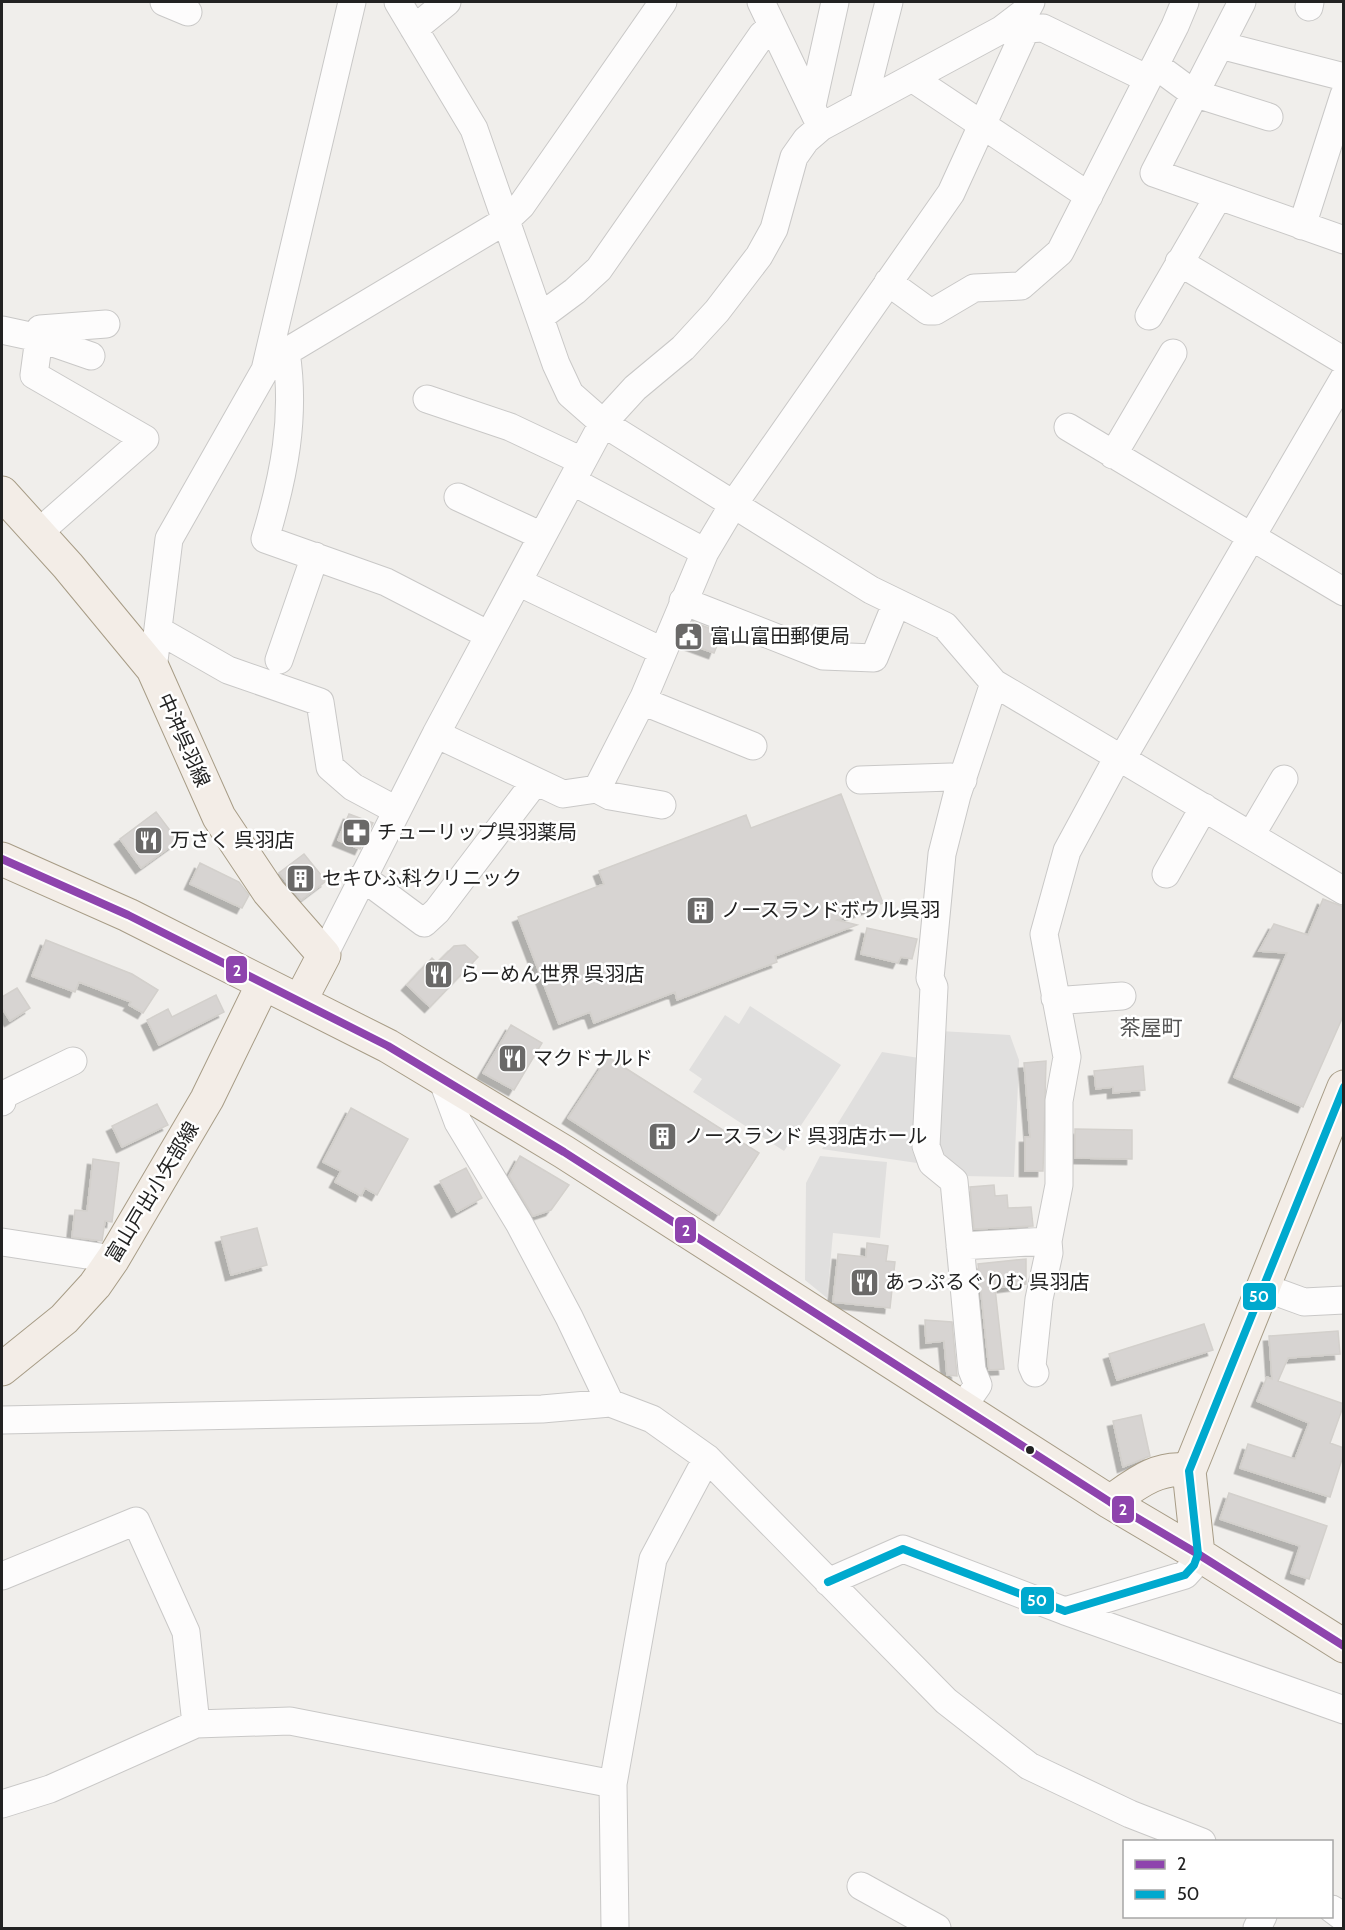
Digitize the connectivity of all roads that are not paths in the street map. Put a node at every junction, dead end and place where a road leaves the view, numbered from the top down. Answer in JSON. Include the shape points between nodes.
{"nodes":[{"id":1,"x":352,"y":2,"type":"edge"},
{"id":2,"x":398,"y":2,"type":"edge"},
{"id":3,"x":447,"y":2,"type":"edge"},
{"id":4,"x":663,"y":2,"type":"edge"},
{"id":5,"x":835,"y":2,"type":"edge"},
{"id":6,"x":889,"y":2,"type":"edge"},
{"id":7,"x":1185,"y":2,"type":"edge"},
{"id":8,"x":1242,"y":2,"type":"edge"},
{"id":9,"x":767,"y":14,"type":"edge"},
{"id":10,"x":1028,"y":14,"type":"edge"},
{"id":11,"x":414,"y":29,"type":"junction"},
{"id":12,"x":1220,"y":45,"type":"junction"},
{"id":13,"x":1152,"y":72,"type":"junction"},
{"id":14,"x":1344,"y":77,"type":"edge"},
{"id":15,"x":912,"y":78,"type":"junction"},
{"id":16,"x":1193,"y":93,"type":"junction"},
{"id":17,"x":1344,"y":95,"type":"edge"},
{"id":18,"x":864,"y":104,"type":"junction"},
{"id":19,"x":817,"y":116,"type":"junction"},
{"id":20,"x":1269,"y":117,"type":"dead end"},
{"id":21,"x":981,"y":124,"type":"junction"},
{"id":22,"x":1089,"y":196,"type":"junction"},
{"id":23,"x":1218,"y":196,"type":"junction"},
{"id":24,"x":505,"y":221,"type":"junction"},
{"id":25,"x":1302,"y":226,"type":"junction"},
{"id":26,"x":1344,"y":240,"type":"edge"},
{"id":27,"x":1179,"y":262,"type":"junction"},
{"id":28,"x":888,"y":282,"type":"junction"},
{"id":29,"x":1149,"y":316,"type":"dead end"},
{"id":30,"x":540,"y":317,"type":"junction"},
{"id":31,"x":106,"y":324,"type":"dead end"},
{"id":32,"x":2,"y":330,"type":"edge"},
{"id":33,"x":39,"y":338,"type":"junction"},
{"id":34,"x":279,"y":347,"type":"junction"},
{"id":35,"x":1173,"y":353,"type":"dead end"},
{"id":36,"x":91,"y":356,"type":"dead end"},
{"id":37,"x":1344,"y":361,"type":"edge"},
{"id":38,"x":1344,"y":378,"type":"edge"},
{"id":39,"x":427,"y":399,"type":"dead end"},
{"id":40,"x":603,"y":423,"type":"junction"},
{"id":41,"x":1068,"y":427,"type":"dead end"},
{"id":42,"x":1113,"y":454,"type":"junction"},
{"id":43,"x":577,"y":471,"type":"junction"},
{"id":44,"x":2,"y":493,"type":"edge"},
{"id":45,"x":458,"y":497,"type":"dead end"},
{"id":46,"x":733,"y":505,"type":"junction"},
{"id":47,"x":38,"y":533,"type":"junction"},
{"id":48,"x":542,"y":536,"type":"junction"},
{"id":49,"x":1251,"y":536,"type":"junction"},
{"id":50,"x":705,"y":552,"type":"junction"},
{"id":51,"x":315,"y":556,"type":"junction"},
{"id":52,"x":518,"y":582,"type":"junction"},
{"id":53,"x":1344,"y":592,"type":"edge"},
{"id":54,"x":683,"y":601,"type":"junction"},
{"id":55,"x":896,"y":604,"type":"junction"},
{"id":56,"x":158,"y":630,"type":"junction"},
{"id":57,"x":489,"y":635,"type":"junction"},
{"id":58,"x":662,"y":651,"type":"junction"},
{"id":59,"x":279,"y":660,"type":"dead end"},
{"id":60,"x":153,"y":669,"type":"junction"},
{"id":61,"x":994,"y":683,"type":"junction"},
{"id":62,"x":642,"y":701,"type":"junction"},
{"id":63,"x":436,"y":734,"type":"junction"},
{"id":64,"x":753,"y":746,"type":"dead end"},
{"id":65,"x":1121,"y":756,"type":"junction"},
{"id":66,"x":1284,"y":779,"type":"dead end"},
{"id":67,"x":860,"y":780,"type":"dead end"},
{"id":68,"x":963,"y":780,"type":"junction"},
{"id":69,"x":535,"y":782,"type":"junction"},
{"id":70,"x":597,"y":789,"type":"junction"},
{"id":71,"x":662,"y":805,"type":"dead end"},
{"id":72,"x":1204,"y":807,"type":"junction"},
{"id":73,"x":396,"y":810,"type":"junction"},
{"id":74,"x":1249,"y":834,"type":"junction"},
{"id":75,"x":2,"y":859,"type":"edge"},
{"id":76,"x":1166,"y":874,"type":"dead end"},
{"id":77,"x":362,"y":877,"type":"junction"},
{"id":78,"x":1344,"y":891,"type":"edge"},
{"id":79,"x":324,"y":954,"type":"junction"},
{"id":80,"x":263,"y":984,"type":"junction"},
{"id":81,"x":1122,"y":996,"type":"dead end"},
{"id":82,"x":1055,"y":998,"type":"junction"},
{"id":83,"x":300,"y":1001,"type":"junction"},
{"id":84,"x":73,"y":1061,"type":"dead end"},
{"id":85,"x":442,"y":1078,"type":"junction"},
{"id":86,"x":1344,"y":1087,"type":"edge"},
{"id":87,"x":2,"y":1102,"type":"edge"},
{"id":88,"x":1048,"y":1241,"type":"junction"},
{"id":89,"x":2,"y":1242,"type":"edge"},
{"id":90,"x":960,"y":1246,"type":"junction"},
{"id":91,"x":113,"y":1259,"type":"junction"},
{"id":92,"x":1263,"y":1287,"type":"junction"},
{"id":93,"x":1344,"y":1300,"type":"edge"},
{"id":94,"x":2,"y":1369,"type":"edge"},
{"id":95,"x":1035,"y":1373,"type":"dead end"},
{"id":96,"x":610,"y":1403,"type":"junction"},
{"id":97,"x":962,"y":1408,"type":"junction"},
{"id":98,"x":2,"y":1420,"type":"edge"},
{"id":99,"x":708,"y":1458,"type":"junction"},
{"id":100,"x":1189,"y":1471,"type":"junction"},
{"id":101,"x":1110,"y":1502,"type":"junction"},
{"id":102,"x":1198,"y":1554,"type":"junction"},
{"id":103,"x":2,"y":1576,"type":"edge"},
{"id":104,"x":828,"y":1582,"type":"junction"},
{"id":105,"x":1065,"y":1611,"type":"junction"},
{"id":106,"x":1344,"y":1646,"type":"edge"},
{"id":107,"x":1344,"y":1710,"type":"edge"},
{"id":108,"x":196,"y":1724,"type":"junction"},
{"id":109,"x":613,"y":1784,"type":"junction"},
{"id":110,"x":2,"y":1804,"type":"edge"},
{"id":111,"x":1197,"y":1840,"type":"edge"},
{"id":112,"x":861,"y":1886,"type":"dead end"},
{"id":113,"x":615,"y":1929,"type":"edge"},
{"id":114,"x":937,"y":1929,"type":"edge"}],
"edges":[{"from":1,"to":34,"type":"street"},
{"from":2,"to":11,"type":"street"},
{"from":3,"to":11,"type":"street"},
{"from":4,"to":24,"type":"street","via":[[521,206]]},
{"from":5,"to":19,"type":"street"},
{"from":6,"to":18,"type":"street"},
{"from":7,"to":13,"type":"street"},
{"from":8,"to":12,"type":"street"},
{"from":9,"to":19,"type":"street"},
{"from":9,"to":30,"type":"street","via":[[762,35],[599,269]]},
{"from":10,"to":13,"type":"street","via":[[1043,28]]},
{"from":10,"to":15,"type":"street"},
{"from":10,"to":21,"type":"street"},
{"from":11,"to":24,"type":"street","via":[[474,129]]},
{"from":12,"to":14,"type":"street"},
{"from":12,"to":16,"type":"street"},
{"from":13,"to":16,"type":"street"},
{"from":13,"to":22,"type":"street"},
{"from":15,"to":18,"type":"street"},
{"from":15,"to":21,"type":"street"},
{"from":16,"to":20,"type":"street"},
{"from":16,"to":23,"type":"street","via":[[1154,173]]},
{"from":17,"to":25,"type":"street"},
{"from":18,"to":19,"type":"street"},
{"from":19,"to":40,"type":"street","via":[[794,158],[774,229],[759,256],[683,348],[634,388]]},
{"from":21,"to":22,"type":"street"},
{"from":21,"to":28,"type":"street","via":[[951,193]]},
{"from":22,"to":28,"type":"street","via":[[1059,252],[1021,286],[974,288],[935,311],[928,311]]},
{"from":23,"to":25,"type":"street"},
{"from":23,"to":27,"type":"street"},
{"from":24,"to":30,"type":"street"},
{"from":24,"to":34,"type":"street"},
{"from":25,"to":26,"type":"street"},
{"from":27,"to":29,"type":"street"},
{"from":27,"to":37,"type":"street"},
{"from":28,"to":46,"type":"street"},
{"from":30,"to":40,"type":"street","via":[[570,394]]},
{"from":31,"to":33,"type":"street","via":[[40,329]]},
{"from":32,"to":33,"type":"street"},
{"from":33,"to":36,"type":"street"},
{"from":33,"to":47,"type":"street","via":[[34,375],[145,439]]},
{"from":34,"to":51,"type":"street","via":[[291,387],[290,423],[280,491],[265,538]]},
{"from":34,"to":56,"type":"street","via":[[169,539]]},
{"from":35,"to":42,"type":"street"},
{"from":38,"to":49,"type":"street"},
{"from":39,"to":43,"type":"street","via":[[510,427]]},
{"from":40,"to":43,"type":"street"},
{"from":40,"to":46,"type":"street"},
{"from":41,"to":42,"type":"street"},
{"from":42,"to":49,"type":"street"},
{"from":43,"to":48,"type":"street"},
{"from":43,"to":50,"type":"street"},
{"from":44,"to":47,"type":"main road","name":"中沖呉羽線"},
{"from":45,"to":48,"type":"street"},
{"from":46,"to":50,"type":"street"},
{"from":46,"to":55,"type":"street"},
{"from":47,"to":60,"type":"main road","name":"中沖呉羽線"},
{"from":48,"to":52,"type":"street"},
{"from":49,"to":53,"type":"street"},
{"from":49,"to":65,"type":"street"},
{"from":50,"to":54,"type":"street"},
{"from":51,"to":57,"type":"street","via":[[387,582]]},
{"from":51,"to":59,"type":"street"},
{"from":52,"to":57,"type":"street"},
{"from":52,"to":58,"type":"street"},
{"from":54,"to":55,"type":"street","via":[[823,657],[874,658]]},
{"from":54,"to":58,"type":"street"},
{"from":55,"to":61,"type":"street","via":[[945,626]]},
{"from":56,"to":60,"type":"street"},
{"from":56,"to":73,"type":"street","via":[[228,670],[320,702],[330,767],[353,787]]},
{"from":57,"to":63,"type":"street"},
{"from":58,"to":62,"type":"street"},
{"from":60,"to":79,"type":"main road","name":"中沖呉羽線","via":[[219,817],[269,892]]},
{"from":61,"to":65,"type":"street"},
{"from":61,"to":68,"type":"street"},
{"from":62,"to":64,"type":"street"},
{"from":62,"to":70,"type":"street"},
{"from":63,"to":69,"type":"street"},
{"from":63,"to":73,"type":"street"},
{"from":65,"to":72,"type":"street"},
{"from":65,"to":82,"type":"street","via":[[1076,832],[1059,872],[1044,934]]},
{"from":66,"to":74,"type":"street"},
{"from":67,"to":68,"type":"street"},
{"from":68,"to":90,"type":"street","via":[[938,878],[930,978],[934,987],[926,1146],[932,1163],[954,1181]]},
{"from":69,"to":70,"type":"street","via":[[563,794]]},
{"from":69,"to":77,"type":"street","via":[[424,923]]},
{"from":70,"to":71,"type":"street","via":[[610,796]]},
{"from":72,"to":74,"type":"street"},
{"from":72,"to":76,"type":"street"},
{"from":73,"to":77,"type":"street"},
{"from":74,"to":78,"type":"street"},
{"from":75,"to":80,"type":"main road","via":[[128,915]]},
{"from":77,"to":79,"type":"street"},
{"from":79,"to":83,"type":"main road"},
{"from":80,"to":83,"type":"main road"},
{"from":80,"to":91,"type":"main road","name":"富山戸出小矢部線","via":[[207,1099]]},
{"from":81,"to":82,"type":"street"},
{"from":82,"to":88,"type":"street","via":[[1067,1057],[1059,1101],[1059,1185]]},
{"from":83,"to":85,"type":"main road"},
{"from":84,"to":87,"type":"street","via":[[3,1095]]},
{"from":85,"to":96,"type":"street","via":[[458,1122],[519,1222]]},
{"from":85,"to":97,"type":"main road"},
{"from":86,"to":92,"type":"main road"},
{"from":88,"to":90,"type":"street"},
{"from":88,"to":95,"type":"street","via":[[1032,1366]]},
{"from":89,"to":91,"type":"street"},
{"from":90,"to":97,"type":"street","via":[[972,1370],[978,1385]]},
{"from":91,"to":94,"type":"main road","name":"富山戸出小矢部線","via":[[64,1319]]},
{"from":92,"to":93,"type":"street","via":[[1304,1302]]},
{"from":92,"to":100,"type":"main road"},
{"from":96,"to":98,"type":"street","via":[[542,1409]]},
{"from":96,"to":99,"type":"street","via":[[652,1419]]},
{"from":97,"to":101,"type":"main road"},
{"from":99,"to":104,"type":"street"},
{"from":99,"to":109,"type":"street","via":[[653,1559]]},
{"from":100,"to":101,"type":"main road","via":[[1165,1470]]},
{"from":100,"to":102,"type":"main road"},
{"from":101,"to":102,"type":"main road"},
{"from":102,"to":105,"type":"street","via":[[1185,1575]]},
{"from":102,"to":106,"type":"main road"},
{"from":103,"to":108,"type":"street","via":[[136,1521],[186,1632]]},
{"from":104,"to":105,"type":"street","via":[[903,1549]]},
{"from":104,"to":111,"type":"street","via":[[946,1701],[1029,1766],[1130,1814]]},
{"from":105,"to":107,"type":"street"},
{"from":108,"to":109,"type":"street","via":[[290,1721]]},
{"from":108,"to":110,"type":"street","via":[[50,1790]]},
{"from":109,"to":113,"type":"street"},
{"from":112,"to":114,"type":"street"}]}
